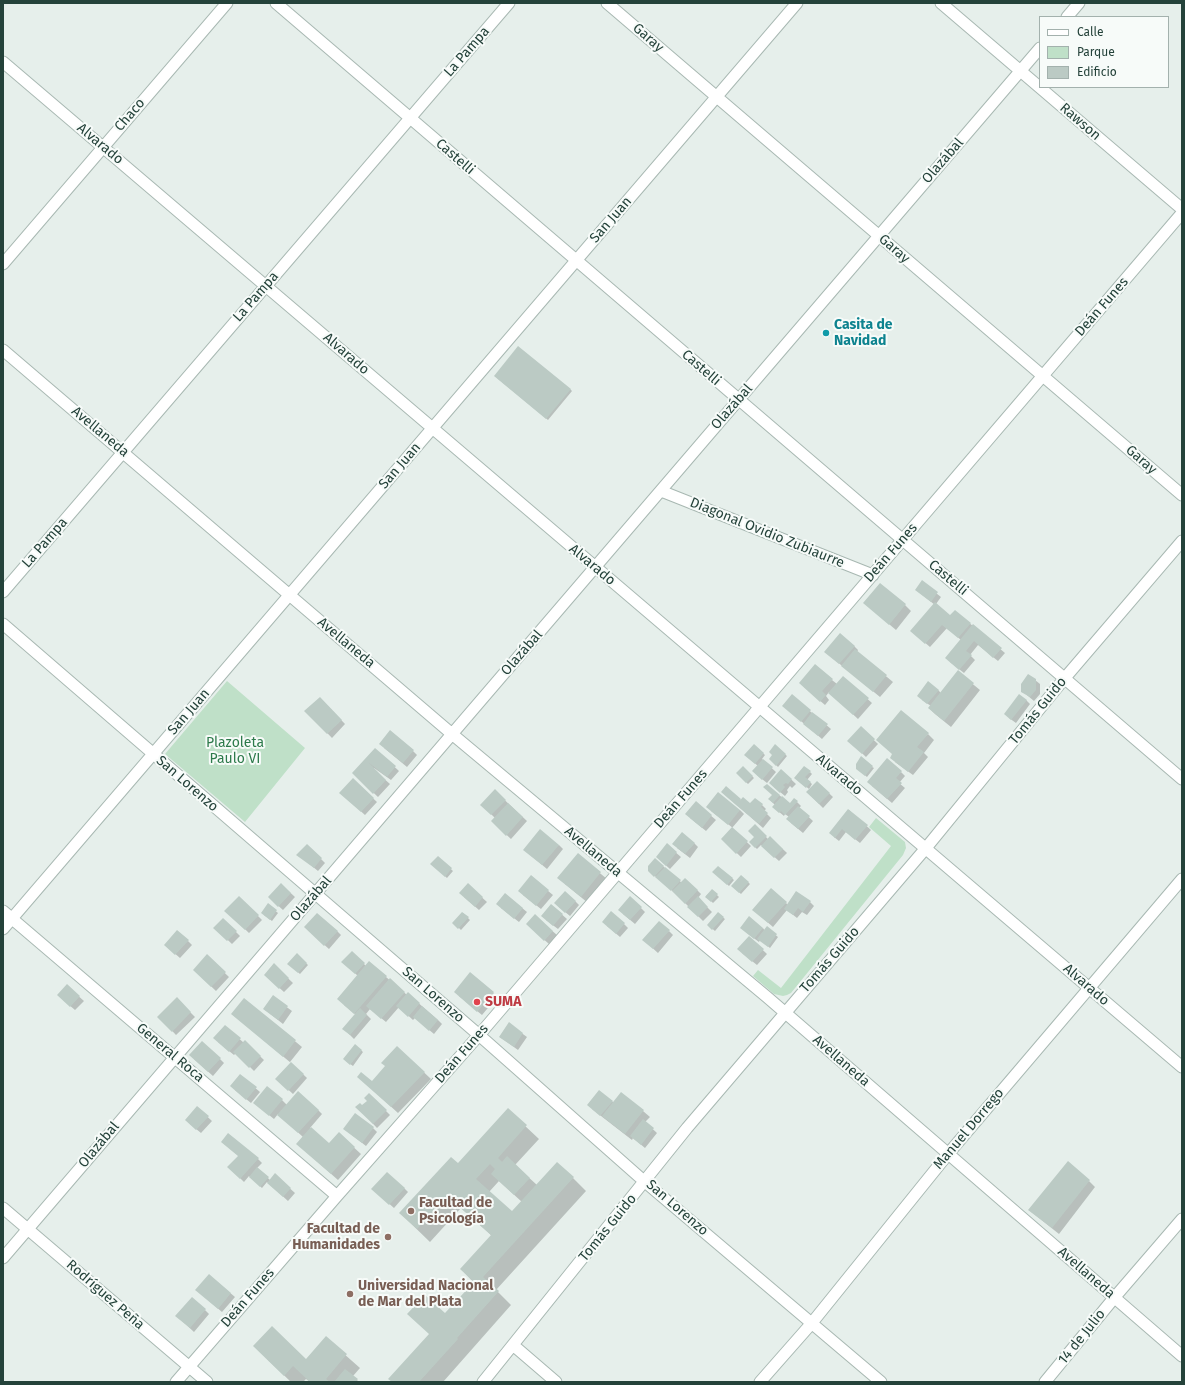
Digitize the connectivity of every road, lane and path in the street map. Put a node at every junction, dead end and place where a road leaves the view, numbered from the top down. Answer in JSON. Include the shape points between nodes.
{"nodes":[{"id":1,"x":227,"y":3,"type":"edge"},
{"id":2,"x":276,"y":3,"type":"edge"},
{"id":3,"x":509,"y":3,"type":"edge"},
{"id":4,"x":607,"y":3,"type":"edge"},
{"id":5,"x":797,"y":3,"type":"edge"},
{"id":6,"x":941,"y":3,"type":"edge"},
{"id":7,"x":1079,"y":3,"type":"edge"},
{"id":8,"x":1068,"y":16,"type":"edge"},
{"id":9,"x":1039,"y":49,"type":"edge"},
{"id":10,"x":3,"y":62,"type":"edge"},
{"id":11,"x":1020,"y":71,"type":"junction"},
{"id":12,"x":1039,"y":87,"type":"edge"},
{"id":13,"x":1040,"y":88,"type":"edge"},
{"id":14,"x":716,"y":96,"type":"junction"},
{"id":15,"x":410,"y":118,"type":"junction"},
{"id":16,"x":103,"y":147,"type":"junction"},
{"id":17,"x":1182,"y":209,"type":"edge"},
{"id":18,"x":1182,"y":213,"type":"edge"},
{"id":19,"x":879,"y":236,"type":"junction"},
{"id":20,"x":576,"y":260,"type":"junction"},
{"id":21,"x":3,"y":264,"type":"edge"},
{"id":22,"x":266,"y":285,"type":"junction"},
{"id":23,"x":3,"y":350,"type":"edge"},
{"id":24,"x":1043,"y":376,"type":"junction"},
{"id":25,"x":739,"y":400,"type":"junction"},
{"id":26,"x":432,"y":428,"type":"junction"},
{"id":27,"x":123,"y":452,"type":"junction"},
{"id":28,"x":660,"y":491,"type":"junction"},
{"id":29,"x":1182,"y":495,"type":"edge"},
{"id":30,"x":903,"y":540,"type":"junction"},
{"id":31,"x":1182,"y":542,"type":"edge"},
{"id":32,"x":595,"y":567,"type":"junction"},
{"id":33,"x":873,"y":575,"type":"junction"},
{"id":34,"x":3,"y":592,"type":"edge"},
{"id":35,"x":289,"y":595,"type":"junction"},
{"id":36,"x":3,"y":624,"type":"edge"},
{"id":37,"x":1064,"y":679,"type":"junction"},
{"id":38,"x":760,"y":707,"type":"junction"},
{"id":39,"x":452,"y":734,"type":"junction"},
{"id":40,"x":153,"y":754,"type":"junction"},
{"id":41,"x":1182,"y":779,"type":"edge"},
{"id":42,"x":926,"y":848,"type":"junction"},
{"id":43,"x":618,"y":873,"type":"junction"},
{"id":44,"x":1182,"y":879,"type":"edge"},
{"id":45,"x":316,"y":894,"type":"junction"},
{"id":46,"x":3,"y":911,"type":"edge"},
{"id":47,"x":12,"y":918,"type":"junction"},
{"id":48,"x":3,"y":929,"type":"edge"},
{"id":49,"x":1090,"y":988,"type":"junction"},
{"id":50,"x":785,"y":1013,"type":"junction"},
{"id":51,"x":480,"y":1035,"type":"junction"},
{"id":52,"x":174,"y":1057,"type":"junction"},
{"id":53,"x":1182,"y":1068,"type":"edge"},
{"id":54,"x":948,"y":1154,"type":"junction"},
{"id":55,"x":645,"y":1182,"type":"junction"},
{"id":56,"x":337,"y":1196,"type":"junction"},
{"id":57,"x":3,"y":1208,"type":"edge"},
{"id":58,"x":1182,"y":1219,"type":"edge"},
{"id":59,"x":28,"y":1229,"type":"junction"},
{"id":60,"x":3,"y":1258,"type":"edge"},
{"id":61,"x":1114,"y":1298,"type":"junction"},
{"id":62,"x":812,"y":1324,"type":"junction"},
{"id":63,"x":513,"y":1345,"type":"junction"},
{"id":64,"x":1182,"y":1356,"type":"edge"},
{"id":65,"x":189,"y":1367,"type":"junction"},
{"id":66,"x":176,"y":1382,"type":"edge"},
{"id":67,"x":206,"y":1382,"type":"edge"},
{"id":68,"x":483,"y":1382,"type":"edge"},
{"id":69,"x":556,"y":1382,"type":"edge"},
{"id":70,"x":760,"y":1382,"type":"edge"},
{"id":71,"x":881,"y":1382,"type":"edge"},
{"id":72,"x":1045,"y":1382,"type":"edge"}],
"edges":[{"from":1,"to":16,"type":"street","name":"Chaco"},
{"from":2,"to":15,"type":"street","name":"Castelli"},
{"from":3,"to":15,"type":"street","name":"La Pampa"},
{"from":4,"to":14,"type":"street","name":"Garay"},
{"from":5,"to":14,"type":"street","name":"San Juan"},
{"from":6,"to":11,"type":"street","name":"Rawson"},
{"from":7,"to":8,"type":"street"},
{"from":9,"to":11,"type":"street","name":"Olazábal"},
{"from":10,"to":16,"type":"street","name":"Alvarado"},
{"from":11,"to":12,"type":"street","name":"Rawson"},
{"from":11,"to":19,"type":"street","name":"Olazábal"},
{"from":13,"to":17,"type":"street","name":"Rawson"},
{"from":14,"to":19,"type":"street","name":"Garay"},
{"from":14,"to":20,"type":"street","name":"San Juan"},
{"from":15,"to":20,"type":"street","name":"Castelli"},
{"from":15,"to":22,"type":"street","name":"La Pampa"},
{"from":16,"to":21,"type":"street","name":"Chaco"},
{"from":16,"to":22,"type":"street","name":"Alvarado"},
{"from":18,"to":24,"type":"street","name":"Deán Funes"},
{"from":19,"to":24,"type":"street","name":"Garay"},
{"from":19,"to":25,"type":"street","name":"Olazábal"},
{"from":20,"to":25,"type":"street","name":"Castelli"},
{"from":20,"to":26,"type":"street","name":"San Juan"},
{"from":22,"to":26,"type":"street","name":"Alvarado"},
{"from":22,"to":27,"type":"street","name":"La Pampa"},
{"from":23,"to":27,"type":"street","name":"Avellaneda"},
{"from":24,"to":29,"type":"street","name":"Garay"},
{"from":24,"to":30,"type":"street","name":"Deán Funes"},
{"from":25,"to":28,"type":"street","name":"Olazábal"},
{"from":25,"to":30,"type":"street","name":"Castelli"},
{"from":26,"to":32,"type":"street","name":"Alvarado"},
{"from":26,"to":35,"type":"street","name":"San Juan"},
{"from":27,"to":34,"type":"street","name":"La Pampa"},
{"from":27,"to":35,"type":"street","name":"Avellaneda"},
{"from":28,"to":32,"type":"street","name":"Olazábal"},
{"from":28,"to":33,"type":"street","name":"Diagonal Ovidio Zubiaurre"},
{"from":30,"to":33,"type":"street","name":"Deán Funes"},
{"from":30,"to":37,"type":"street","name":"Castelli"},
{"from":31,"to":37,"type":"street","name":"Tomás Guido"},
{"from":32,"to":38,"type":"street","name":"Alvarado"},
{"from":32,"to":39,"type":"street","name":"Olazábal"},
{"from":33,"to":38,"type":"street","name":"Deán Funes"},
{"from":35,"to":39,"type":"street","name":"Avellaneda"},
{"from":35,"to":40,"type":"street","name":"San Juan"},
{"from":36,"to":40,"type":"street","name":"San Lorenzo"},
{"from":37,"to":41,"type":"street","name":"Castelli"},
{"from":37,"to":42,"type":"street","name":"Tomás Guido"},
{"from":38,"to":42,"type":"street","name":"Alvarado"},
{"from":38,"to":43,"type":"street","name":"Deán Funes"},
{"from":39,"to":43,"type":"street","name":"Avellaneda"},
{"from":39,"to":45,"type":"street","name":"Olazábal"},
{"from":40,"to":45,"type":"street","name":"San Lorenzo"},
{"from":40,"to":47,"type":"street","name":"San Juan"},
{"from":42,"to":49,"type":"street","name":"Alvarado"},
{"from":42,"to":50,"type":"street","name":"Tomás Guido"},
{"from":43,"to":50,"type":"street","name":"Avellaneda"},
{"from":43,"to":51,"type":"street","name":"Deán Funes"},
{"from":44,"to":49,"type":"street","name":"Manuel Dorrego"},
{"from":45,"to":51,"type":"street","name":"San Lorenzo"},
{"from":45,"to":52,"type":"street","name":"Olazábal"},
{"from":46,"to":47,"type":"street","name":"General Roca"},
{"from":47,"to":48,"type":"street","name":"San Juan"},
{"from":47,"to":52,"type":"street","name":"General Roca"},
{"from":49,"to":53,"type":"street","name":"Alvarado"},
{"from":49,"to":54,"type":"street","name":"Manuel Dorrego"},
{"from":50,"to":54,"type":"street","name":"Avellaneda"},
{"from":50,"to":55,"type":"street","name":"Tomás Guido","via":[[687,1128]]},
{"from":51,"to":55,"type":"street","name":"San Lorenzo"},
{"from":51,"to":56,"type":"street","name":"Deán Funes"},
{"from":52,"to":56,"type":"street","name":"General Roca"},
{"from":52,"to":59,"type":"street","name":"Olazábal"},
{"from":54,"to":61,"type":"street","name":"Avellaneda"},
{"from":54,"to":62,"type":"street","name":"Manuel Dorrego"},
{"from":55,"to":62,"type":"street","name":"San Lorenzo"},
{"from":55,"to":63,"type":"street","name":"Tomás Guido"},
{"from":56,"to":65,"type":"street","name":"Deán Funes"},
{"from":57,"to":59,"type":"street","name":"Rodríguez Peña"},
{"from":58,"to":61,"type":"street","name":"14 de Julio"},
{"from":59,"to":60,"type":"street","name":"Olazábal"},
{"from":59,"to":65,"type":"street","name":"Rodríguez Peña"},
{"from":61,"to":64,"type":"street","name":"Avellaneda"},
{"from":61,"to":72,"type":"street","name":"14 de Julio"},
{"from":62,"to":70,"type":"street","name":"Manuel Dorrego"},
{"from":62,"to":71,"type":"street","name":"San Lorenzo"},
{"from":63,"to":68,"type":"street","name":"Tomás Guido"},
{"from":63,"to":69,"type":"street"},
{"from":65,"to":66,"type":"street","name":"Deán Funes"},
{"from":65,"to":67,"type":"street","name":"Rodríguez Peña"}]}
